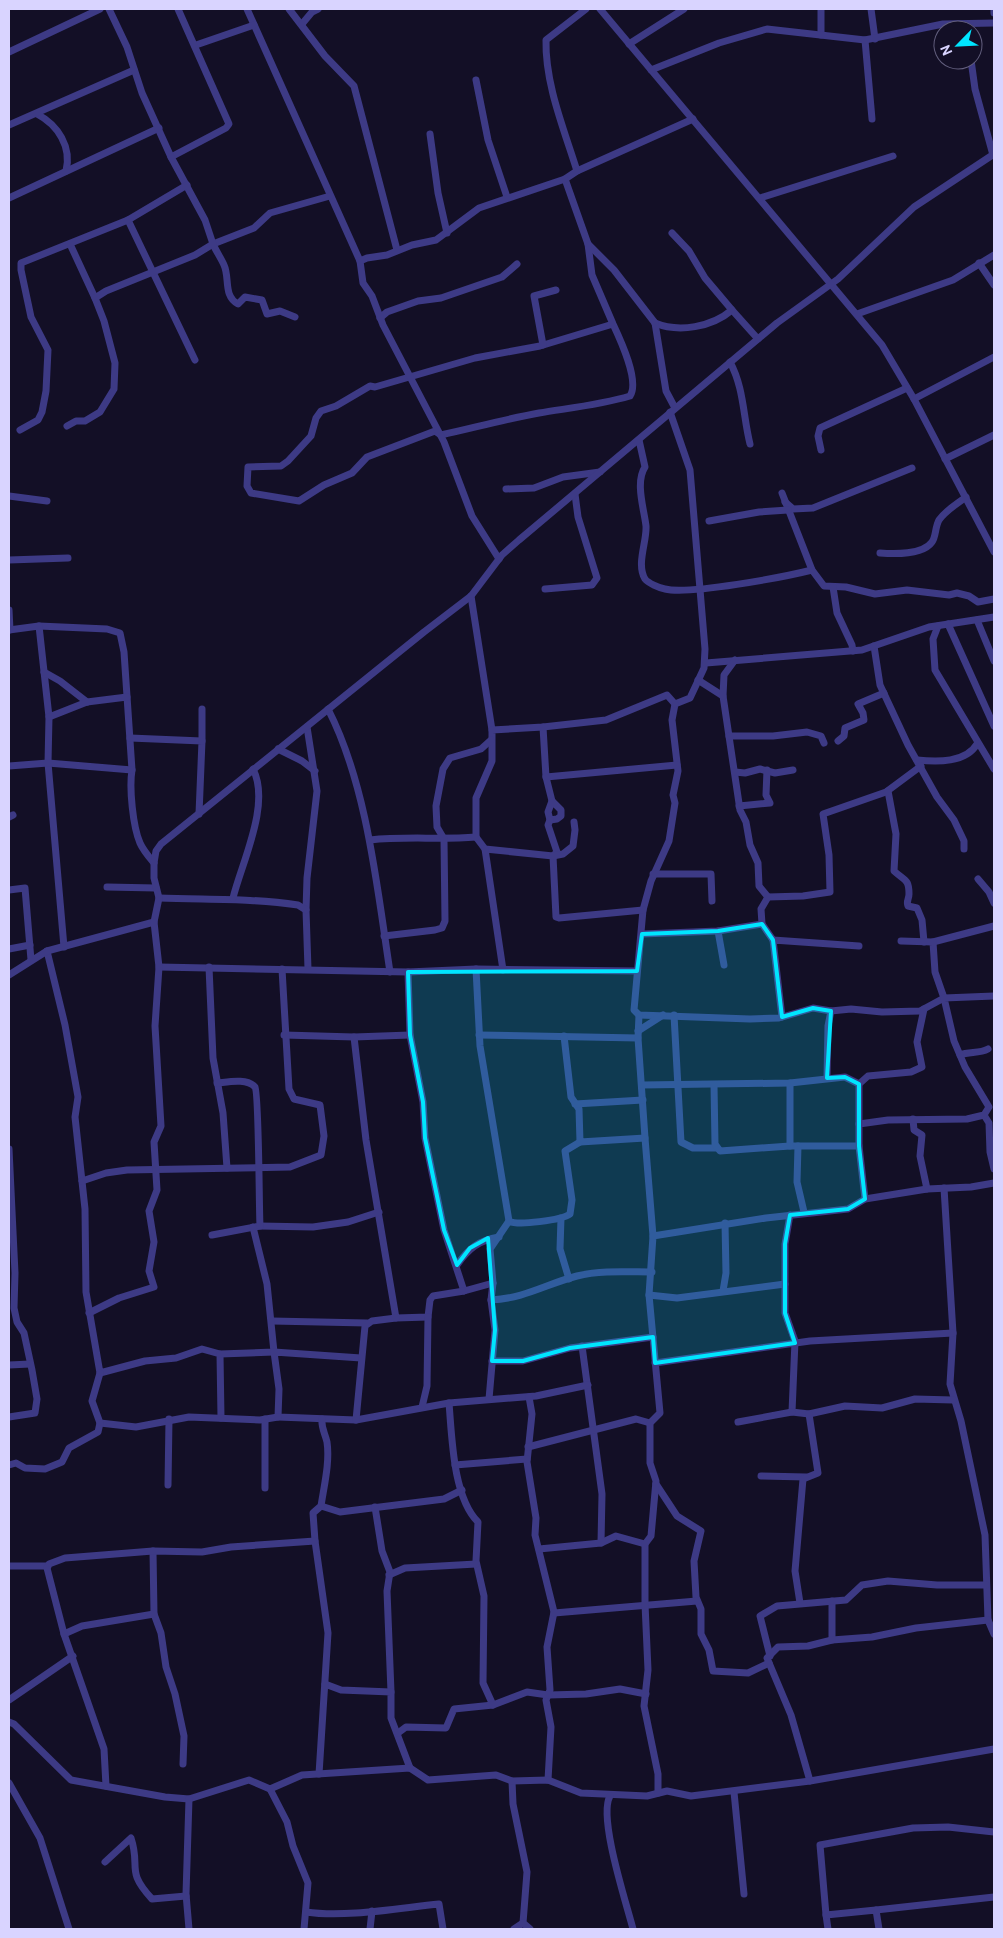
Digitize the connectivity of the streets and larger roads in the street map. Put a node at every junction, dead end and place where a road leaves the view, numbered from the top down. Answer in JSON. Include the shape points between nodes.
{"nodes":[{"id":1,"x":100,"y":9,"type":"edge"},
{"id":2,"x":109,"y":9,"type":"edge"},
{"id":3,"x":178,"y":9,"type":"edge"},
{"id":4,"x":247,"y":9,"type":"edge"},
{"id":5,"x":289,"y":9,"type":"edge"},
{"id":6,"x":318,"y":9,"type":"edge"},
{"id":7,"x":586,"y":9,"type":"edge"},
{"id":8,"x":600,"y":9,"type":"edge"},
{"id":9,"x":684,"y":9,"type":"edge"},
{"id":10,"x":821,"y":9,"type":"edge"},
{"id":11,"x":871,"y":9,"type":"edge"},
{"id":12,"x":994,"y":9,"type":"edge"},
{"id":13,"x":994,"y":13,"type":"edge"},
{"id":14,"x":302,"y":24,"type":"junction"},
{"id":15,"x":254,"y":25,"type":"junction"},
{"id":16,"x":933,"y":26,"type":"edge"},
{"id":17,"x":821,"y":35,"type":"junction"},
{"id":18,"x":875,"y":38,"type":"junction"},
{"id":19,"x":865,"y":40,"type":"junction"},
{"id":20,"x":629,"y":44,"type":"junction"},
{"id":21,"x":196,"y":45,"type":"junction"},
{"id":22,"x":9,"y":52,"type":"edge"},
{"id":23,"x":134,"y":70,"type":"junction"},
{"id":24,"x":651,"y":70,"type":"junction"},
{"id":25,"x":973,"y":70,"type":"edge"},
{"id":26,"x":476,"y":80,"type":"dead end"},
{"id":27,"x":37,"y":114,"type":"junction"},
{"id":28,"x":872,"y":119,"type":"dead end"},
{"id":29,"x":693,"y":120,"type":"junction"},
{"id":30,"x":9,"y":126,"type":"edge"},
{"id":31,"x":159,"y":128,"type":"junction"},
{"id":32,"x":430,"y":134,"type":"dead end"},
{"id":33,"x":994,"y":155,"type":"edge"},
{"id":34,"x":171,"y":156,"type":"junction"},
{"id":35,"x":893,"y":156,"type":"dead end"},
{"id":36,"x":66,"y":171,"type":"junction"},
{"id":37,"x":577,"y":171,"type":"junction"},
{"id":38,"x":565,"y":179,"type":"junction"},
{"id":39,"x":187,"y":185,"type":"junction"},
{"id":40,"x":330,"y":196,"type":"junction"},
{"id":41,"x":507,"y":197,"type":"junction"},
{"id":42,"x":9,"y":198,"type":"edge"},
{"id":43,"x":760,"y":198,"type":"junction"},
{"id":44,"x":128,"y":220,"type":"junction"},
{"id":45,"x":447,"y":233,"type":"junction"},
{"id":46,"x":672,"y":233,"type":"dead end"},
{"id":47,"x":70,"y":244,"type":"junction"},
{"id":48,"x":213,"y":244,"type":"junction"},
{"id":49,"x":588,"y":244,"type":"junction"},
{"id":50,"x":397,"y":250,"type":"junction"},
{"id":51,"x":994,"y":255,"type":"edge"},
{"id":52,"x":360,"y":262,"type":"junction"},
{"id":53,"x":979,"y":262,"type":"junction"},
{"id":54,"x":517,"y":264,"type":"dead end"},
{"id":55,"x":152,"y":272,"type":"junction"},
{"id":56,"x":832,"y":284,"type":"junction"},
{"id":57,"x":994,"y":286,"type":"edge"},
{"id":58,"x":556,"y":290,"type":"dead end"},
{"id":59,"x":95,"y":298,"type":"junction"},
{"id":60,"x":732,"y":310,"type":"junction"},
{"id":61,"x":857,"y":314,"type":"junction"},
{"id":62,"x":295,"y":317,"type":"dead end"},
{"id":63,"x":380,"y":318,"type":"junction"},
{"id":64,"x":655,"y":323,"type":"junction"},
{"id":65,"x":613,"y":324,"type":"junction"},
{"id":66,"x":758,"y":338,"type":"junction"},
{"id":67,"x":543,"y":345,"type":"junction"},
{"id":68,"x":994,"y":357,"type":"edge"},
{"id":69,"x":195,"y":360,"type":"dead end"},
{"id":70,"x":730,"y":362,"type":"junction"},
{"id":71,"x":410,"y":378,"type":"junction"},
{"id":72,"x":907,"y":388,"type":"junction"},
{"id":73,"x":914,"y":399,"type":"junction"},
{"id":74,"x":673,"y":410,"type":"junction"},
{"id":75,"x":67,"y":426,"type":"dead end"},
{"id":76,"x":20,"y":430,"type":"dead end"},
{"id":77,"x":441,"y":435,"type":"junction"},
{"id":78,"x":994,"y":436,"type":"edge"},
{"id":79,"x":639,"y":440,"type":"junction"},
{"id":80,"x":750,"y":444,"type":"dead end"},
{"id":81,"x":822,"y":450,"type":"dead end"},
{"id":82,"x":945,"y":459,"type":"junction"},
{"id":83,"x":912,"y":468,"type":"dead end"},
{"id":84,"x":602,"y":471,"type":"junction"},
{"id":85,"x":506,"y":488,"type":"dead end"},
{"id":86,"x":782,"y":493,"type":"dead end"},
{"id":87,"x":575,"y":494,"type":"junction"},
{"id":88,"x":9,"y":496,"type":"edge"},
{"id":89,"x":966,"y":497,"type":"junction"},
{"id":90,"x":47,"y":502,"type":"dead end"},
{"id":91,"x":785,"y":502,"type":"junction"},
{"id":92,"x":788,"y":510,"type":"junction"},
{"id":93,"x":709,"y":521,"type":"dead end"},
{"id":94,"x":994,"y":552,"type":"edge"},
{"id":95,"x":880,"y":553,"type":"dead end"},
{"id":96,"x":68,"y":558,"type":"dead end"},
{"id":97,"x":499,"y":559,"type":"junction"},
{"id":98,"x":9,"y":560,"type":"edge"},
{"id":99,"x":812,"y":570,"type":"junction"},
{"id":100,"x":700,"y":588,"type":"junction"},
{"id":101,"x":833,"y":588,"type":"junction"},
{"id":102,"x":545,"y":589,"type":"dead end"},
{"id":103,"x":471,"y":596,"type":"junction"},
{"id":104,"x":994,"y":599,"type":"edge"},
{"id":105,"x":9,"y":610,"type":"edge"},
{"id":106,"x":994,"y":617,"type":"edge"},
{"id":107,"x":977,"y":620,"type":"junction"},
{"id":108,"x":948,"y":624,"type":"junction"},
{"id":109,"x":39,"y":626,"type":"junction"},
{"id":110,"x":938,"y":626,"type":"junction"},
{"id":111,"x":10,"y":630,"type":"edge"},
{"id":112,"x":874,"y":646,"type":"junction"},
{"id":113,"x":853,"y":651,"type":"junction"},
{"id":114,"x":735,"y":660,"type":"junction"},
{"id":115,"x":994,"y":660,"type":"edge"},
{"id":116,"x":706,"y":663,"type":"junction"},
{"id":117,"x":44,"y":672,"type":"junction"},
{"id":118,"x":698,"y":680,"type":"junction"},
{"id":119,"x":884,"y":693,"type":"junction"},
{"id":120,"x":723,"y":696,"type":"junction"},
{"id":121,"x":127,"y":697,"type":"junction"},
{"id":122,"x":87,"y":702,"type":"junction"},
{"id":123,"x":675,"y":704,"type":"junction"},
{"id":124,"x":202,"y":709,"type":"dead end"},
{"id":125,"x":328,"y":709,"type":"junction"},
{"id":126,"x":49,"y":717,"type":"junction"},
{"id":127,"x":994,"y":726,"type":"edge"},
{"id":128,"x":306,"y":727,"type":"junction"},
{"id":129,"x":543,"y":727,"type":"junction"},
{"id":130,"x":492,"y":730,"type":"junction"},
{"id":131,"x":730,"y":736,"type":"junction"},
{"id":132,"x":130,"y":738,"type":"junction"},
{"id":133,"x":491,"y":740,"type":"junction"},
{"id":134,"x":202,"y":741,"type":"junction"},
{"id":135,"x":838,"y":742,"type":"dead end"},
{"id":136,"x":824,"y":743,"type":"dead end"},
{"id":137,"x":978,"y":744,"type":"junction"},
{"id":138,"x":278,"y":749,"type":"junction"},
{"id":139,"x":48,"y":763,"type":"junction"},
{"id":140,"x":919,"y":763,"type":"junction"},
{"id":141,"x":677,"y":765,"type":"junction"},
{"id":142,"x":9,"y":766,"type":"edge"},
{"id":143,"x":253,"y":769,"type":"junction"},
{"id":144,"x":994,"y":769,"type":"edge"},
{"id":145,"x":132,"y":770,"type":"junction"},
{"id":146,"x":767,"y":770,"type":"junction"},
{"id":147,"x":793,"y":770,"type":"dead end"},
{"id":148,"x":315,"y":772,"type":"junction"},
{"id":149,"x":735,"y":772,"type":"junction"},
{"id":150,"x":546,"y":777,"type":"junction"},
{"id":151,"x":888,"y":791,"type":"junction"},
{"id":152,"x":552,"y":801,"type":"junction"},
{"id":153,"x":740,"y":806,"type":"junction"},
{"id":154,"x":199,"y":814,"type":"junction"},
{"id":155,"x":550,"y":820,"type":"junction"},
{"id":156,"x":574,"y":822,"type":"dead end"},
{"id":157,"x":476,"y":837,"type":"junction"},
{"id":158,"x":444,"y":839,"type":"junction"},
{"id":159,"x":370,"y":840,"type":"junction"},
{"id":160,"x":485,"y":849,"type":"junction"},
{"id":161,"x":964,"y":849,"type":"dead end"},
{"id":162,"x":553,"y":856,"type":"junction"},
{"id":163,"x":154,"y":863,"type":"junction"},
{"id":164,"x":654,"y":874,"type":"junction"},
{"id":165,"x":978,"y":879,"type":"dead end"},
{"id":166,"x":108,"y":888,"type":"dead end"},
{"id":167,"x":156,"y":888,"type":"junction"},
{"id":168,"x":9,"y":890,"type":"edge"},
{"id":169,"x":159,"y":898,"type":"junction"},
{"id":170,"x":233,"y":898,"type":"junction"},
{"id":171,"x":768,"y":898,"type":"junction"},
{"id":172,"x":712,"y":901,"type":"dead end"},
{"id":173,"x":994,"y":903,"type":"edge"},
{"id":174,"x":306,"y":910,"type":"junction"},
{"id":175,"x":643,"y":910,"type":"junction"},
{"id":176,"x":154,"y":922,"type":"junction"},
{"id":177,"x":762,"y":924,"type":"junction"},
{"id":178,"x":994,"y":926,"type":"edge"},
{"id":179,"x":718,"y":932,"type":"junction"},
{"id":180,"x":642,"y":934,"type":"junction"},
{"id":181,"x":384,"y":936,"type":"junction"},
{"id":182,"x":773,"y":940,"type":"junction"},
{"id":183,"x":901,"y":941,"type":"dead end"},
{"id":184,"x":924,"y":942,"type":"junction"},
{"id":185,"x":933,"y":942,"type":"junction"},
{"id":186,"x":30,"y":945,"type":"junction"},
{"id":187,"x":859,"y":946,"type":"dead end"},
{"id":188,"x":64,"y":947,"type":"junction"},
{"id":189,"x":9,"y":949,"type":"edge"},
{"id":190,"x":47,"y":951,"type":"junction"},
{"id":191,"x":31,"y":960,"type":"junction"},
{"id":192,"x":724,"y":965,"type":"dead end"},
{"id":193,"x":159,"y":967,"type":"junction"},
{"id":194,"x":209,"y":967,"type":"junction"},
{"id":195,"x":282,"y":969,"type":"junction"},
{"id":196,"x":308,"y":969,"type":"junction"},
{"id":197,"x":476,"y":969,"type":"junction"},
{"id":198,"x":503,"y":970,"type":"junction"},
{"id":199,"x":390,"y":972,"type":"junction"},
{"id":200,"x":408,"y":972,"type":"junction"},
{"id":201,"x":638,"y":972,"type":"junction"},
{"id":202,"x":9,"y":975,"type":"edge"},
{"id":203,"x":994,"y":996,"type":"edge"},
{"id":204,"x":944,"y":998,"type":"junction"},
{"id":205,"x":924,"y":1009,"type":"junction"},
{"id":206,"x":831,"y":1011,"type":"junction"},
{"id":207,"x":663,"y":1014,"type":"junction"},
{"id":208,"x":639,"y":1015,"type":"junction"},
{"id":209,"x":674,"y":1015,"type":"junction"},
{"id":210,"x":782,"y":1017,"type":"junction"},
{"id":211,"x":284,"y":1035,"type":"junction"},
{"id":212,"x":410,"y":1035,"type":"junction"},
{"id":213,"x":479,"y":1035,"type":"junction"},
{"id":214,"x":638,"y":1035,"type":"junction"},
{"id":215,"x":564,"y":1036,"type":"junction"},
{"id":216,"x":354,"y":1037,"type":"junction"},
{"id":217,"x":988,"y":1049,"type":"dead end"},
{"id":218,"x":960,"y":1055,"type":"junction"},
{"id":219,"x":827,"y":1078,"type":"junction"},
{"id":220,"x":217,"y":1083,"type":"junction"},
{"id":221,"x":790,"y":1083,"type":"junction"},
{"id":222,"x":859,"y":1084,"type":"junction"},
{"id":223,"x":642,"y":1085,"type":"junction"},
{"id":224,"x":678,"y":1085,"type":"junction"},
{"id":225,"x":714,"y":1085,"type":"junction"},
{"id":226,"x":643,"y":1100,"type":"junction"},
{"id":227,"x":575,"y":1104,"type":"junction"},
{"id":228,"x":992,"y":1106,"type":"edge"},
{"id":229,"x":984,"y":1115,"type":"junction"},
{"id":230,"x":913,"y":1119,"type":"junction"},
{"id":231,"x":859,"y":1124,"type":"junction"},
{"id":232,"x":645,"y":1138,"type":"junction"},
{"id":233,"x":580,"y":1142,"type":"junction"},
{"id":234,"x":794,"y":1146,"type":"junction"},
{"id":235,"x":859,"y":1146,"type":"junction"},
{"id":236,"x":9,"y":1148,"type":"edge"},
{"id":237,"x":717,"y":1148,"type":"junction"},
{"id":238,"x":258,"y":1166,"type":"junction"},
{"id":239,"x":227,"y":1168,"type":"junction"},
{"id":240,"x":994,"y":1168,"type":"edge"},
{"id":241,"x":154,"y":1170,"type":"junction"},
{"id":242,"x":82,"y":1181,"type":"junction"},
{"id":243,"x":994,"y":1183,"type":"edge"},
{"id":244,"x":944,"y":1188,"type":"junction"},
{"id":245,"x":927,"y":1189,"type":"junction"},
{"id":246,"x":866,"y":1199,"type":"junction"},
{"id":247,"x":10,"y":1211,"type":"edge"},
{"id":248,"x":379,"y":1212,"type":"junction"},
{"id":249,"x":804,"y":1212,"type":"junction"},
{"id":250,"x":790,"y":1215,"type":"junction"},
{"id":251,"x":561,"y":1218,"type":"junction"},
{"id":252,"x":509,"y":1221,"type":"junction"},
{"id":253,"x":725,"y":1223,"type":"junction"},
{"id":254,"x":256,"y":1227,"type":"junction"},
{"id":255,"x":212,"y":1235,"type":"dead end"},
{"id":256,"x":653,"y":1236,"type":"junction"},
{"id":257,"x":499,"y":1237,"type":"junction"},
{"id":258,"x":457,"y":1265,"type":"junction"},
{"id":259,"x":652,"y":1272,"type":"junction"},
{"id":260,"x":12,"y":1273,"type":"edge"},
{"id":261,"x":569,"y":1279,"type":"junction"},
{"id":262,"x":493,"y":1282,"type":"junction"},
{"id":263,"x":785,"y":1284,"type":"junction"},
{"id":264,"x":464,"y":1291,"type":"junction"},
{"id":265,"x":723,"y":1291,"type":"junction"},
{"id":266,"x":649,"y":1295,"type":"junction"},
{"id":267,"x":491,"y":1300,"type":"junction"},
{"id":268,"x":89,"y":1314,"type":"junction"},
{"id":269,"x":428,"y":1317,"type":"junction"},
{"id":270,"x":396,"y":1318,"type":"junction"},
{"id":271,"x":272,"y":1322,"type":"junction"},
{"id":272,"x":368,"y":1323,"type":"junction"},
{"id":273,"x":954,"y":1333,"type":"junction"},
{"id":274,"x":653,"y":1337,"type":"junction"},
{"id":275,"x":795,"y":1343,"type":"junction"},
{"id":276,"x":582,"y":1346,"type":"junction"},
{"id":277,"x":274,"y":1352,"type":"junction"},
{"id":278,"x":220,"y":1354,"type":"junction"},
{"id":279,"x":361,"y":1358,"type":"junction"},
{"id":280,"x":492,"y":1361,"type":"junction"},
{"id":281,"x":655,"y":1363,"type":"junction"},
{"id":282,"x":30,"y":1364,"type":"junction"},
{"id":283,"x":9,"y":1365,"type":"edge"},
{"id":284,"x":100,"y":1373,"type":"junction"},
{"id":285,"x":588,"y":1385,"type":"junction"},
{"id":286,"x":529,"y":1397,"type":"junction"},
{"id":287,"x":489,"y":1399,"type":"junction"},
{"id":288,"x":953,"y":1400,"type":"junction"},
{"id":289,"x":449,"y":1403,"type":"junction"},
{"id":290,"x":422,"y":1407,"type":"junction"},
{"id":291,"x":792,"y":1412,"type":"junction"},
{"id":292,"x":809,"y":1414,"type":"junction"},
{"id":293,"x":9,"y":1417,"type":"edge"},
{"id":294,"x":221,"y":1418,"type":"junction"},
{"id":295,"x":278,"y":1418,"type":"junction"},
{"id":296,"x":170,"y":1419,"type":"junction"},
{"id":297,"x":265,"y":1419,"type":"junction"},
{"id":298,"x":322,"y":1419,"type":"junction"},
{"id":299,"x":356,"y":1420,"type":"junction"},
{"id":300,"x":738,"y":1422,"type":"dead end"},
{"id":301,"x":650,"y":1423,"type":"junction"},
{"id":302,"x":100,"y":1424,"type":"junction"},
{"id":303,"x":594,"y":1429,"type":"junction"},
{"id":304,"x":528,"y":1447,"type":"junction"},
{"id":305,"x":527,"y":1459,"type":"junction"},
{"id":306,"x":9,"y":1465,"type":"edge"},
{"id":307,"x":455,"y":1465,"type":"junction"},
{"id":308,"x":761,"y":1476,"type":"dead end"},
{"id":309,"x":807,"y":1477,"type":"junction"},
{"id":310,"x":655,"y":1483,"type":"junction"},
{"id":311,"x":168,"y":1484,"type":"dead end"},
{"id":312,"x":265,"y":1488,"type":"dead end"},
{"id":313,"x":462,"y":1490,"type":"junction"},
{"id":314,"x":321,"y":1506,"type":"junction"},
{"id":315,"x":375,"y":1507,"type":"junction"},
{"id":316,"x":994,"y":1536,"type":"edge"},
{"id":317,"x":985,"y":1538,"type":"junction"},
{"id":318,"x":315,"y":1541,"type":"junction"},
{"id":319,"x":602,"y":1543,"type":"junction"},
{"id":320,"x":645,"y":1544,"type":"junction"},
{"id":321,"x":539,"y":1549,"type":"junction"},
{"id":322,"x":153,"y":1551,"type":"junction"},
{"id":323,"x":476,"y":1564,"type":"junction"},
{"id":324,"x":9,"y":1566,"type":"edge"},
{"id":325,"x":48,"y":1566,"type":"junction"},
{"id":326,"x":389,"y":1575,"type":"junction"},
{"id":327,"x":986,"y":1585,"type":"junction"},
{"id":328,"x":697,"y":1601,"type":"junction"},
{"id":329,"x":832,"y":1601,"type":"junction"},
{"id":330,"x":800,"y":1603,"type":"junction"},
{"id":331,"x":645,"y":1604,"type":"junction"},
{"id":332,"x":554,"y":1613,"type":"junction"},
{"id":333,"x":154,"y":1614,"type":"junction"},
{"id":334,"x":988,"y":1620,"type":"junction"},
{"id":335,"x":64,"y":1634,"type":"junction"},
{"id":336,"x":994,"y":1634,"type":"edge"},
{"id":337,"x":832,"y":1640,"type":"junction"},
{"id":338,"x":73,"y":1656,"type":"junction"},
{"id":339,"x":770,"y":1659,"type":"junction"},
{"id":340,"x":325,"y":1684,"type":"junction"},
{"id":341,"x":391,"y":1692,"type":"junction"},
{"id":342,"x":646,"y":1694,"type":"junction"},
{"id":343,"x":548,"y":1695,"type":"junction"},
{"id":344,"x":9,"y":1700,"type":"edge"},
{"id":345,"x":493,"y":1705,"type":"junction"},
{"id":346,"x":9,"y":1722,"type":"edge"},
{"id":347,"x":398,"y":1733,"type":"junction"},
{"id":348,"x":994,"y":1749,"type":"edge"},
{"id":349,"x":183,"y":1764,"type":"dead end"},
{"id":350,"x":410,"y":1768,"type":"junction"},
{"id":351,"x":319,"y":1774,"type":"junction"},
{"id":352,"x":548,"y":1780,"type":"junction"},
{"id":353,"x":512,"y":1781,"type":"junction"},
{"id":354,"x":810,"y":1781,"type":"junction"},
{"id":355,"x":9,"y":1783,"type":"edge"},
{"id":356,"x":106,"y":1786,"type":"junction"},
{"id":357,"x":270,"y":1789,"type":"junction"},
{"id":358,"x":734,"y":1792,"type":"junction"},
{"id":359,"x":658,"y":1793,"type":"junction"},
{"id":360,"x":610,"y":1796,"type":"junction"},
{"id":361,"x":190,"y":1799,"type":"junction"},
{"id":362,"x":994,"y":1832,"type":"edge"},
{"id":363,"x":105,"y":1862,"type":"dead end"},
{"id":364,"x":744,"y":1894,"type":"dead end"},
{"id":365,"x":186,"y":1896,"type":"junction"},
{"id":366,"x":994,"y":1897,"type":"edge"},
{"id":367,"x":876,"y":1910,"type":"junction"},
{"id":368,"x":372,"y":1911,"type":"junction"},
{"id":369,"x":306,"y":1912,"type":"junction"},
{"id":370,"x":826,"y":1915,"type":"junction"},
{"id":371,"x":523,"y":1923,"type":"junction"},
{"id":372,"x":69,"y":1929,"type":"edge"},
{"id":373,"x":189,"y":1929,"type":"edge"},
{"id":374,"x":304,"y":1929,"type":"edge"},
{"id":375,"x":370,"y":1929,"type":"edge"},
{"id":376,"x":443,"y":1929,"type":"edge"},
{"id":377,"x":514,"y":1929,"type":"edge"},
{"id":378,"x":530,"y":1929,"type":"edge"},
{"id":379,"x":633,"y":1929,"type":"edge"},
{"id":380,"x":828,"y":1929,"type":"edge"},
{"id":381,"x":879,"y":1929,"type":"edge"}],
"edges":[{"from":1,"to":22,"type":"street"},
{"from":2,"to":23,"type":"street"},
{"from":3,"to":21,"type":"street"},
{"from":4,"to":15,"type":"street"},
{"from":5,"to":14,"type":"street"},
{"from":6,"to":14,"type":"street"},
{"from":7,"to":37,"type":"street","via":[[546,40],[557,108]]},
{"from":8,"to":20,"type":"street"},
{"from":9,"to":20,"type":"street"},
{"from":10,"to":17,"type":"street"},
{"from":11,"to":18,"type":"street"},
{"from":12,"to":13,"type":"street"},
{"from":14,"to":50,"type":"street","via":[[325,56],[354,86]]},
{"from":15,"to":21,"type":"street"},
{"from":15,"to":40,"type":"street"},
{"from":16,"to":18,"type":"street"},
{"from":17,"to":19,"type":"street"},
{"from":17,"to":24,"type":"street","via":[[767,29],[719,43]]},
{"from":18,"to":19,"type":"street"},
{"from":19,"to":28,"type":"street"},
{"from":20,"to":24,"type":"street"},
{"from":21,"to":34,"type":"street","via":[[229,124]]},
{"from":23,"to":27,"type":"street"},
{"from":23,"to":31,"type":"street"},
{"from":24,"to":29,"type":"street"},
{"from":25,"to":33,"type":"street","via":[[975,89]]},
{"from":26,"to":41,"type":"street","via":[[488,140]]},
{"from":27,"to":30,"type":"street"},
{"from":27,"to":36,"type":"street","via":[[66,143]]},
{"from":29,"to":37,"type":"street"},
{"from":29,"to":43,"type":"street"},
{"from":31,"to":34,"type":"street"},
{"from":31,"to":36,"type":"street"},
{"from":32,"to":45,"type":"street"},
{"from":33,"to":56,"type":"street","via":[[914,207]]},
{"from":34,"to":39,"type":"street"},
{"from":35,"to":43,"type":"street"},
{"from":36,"to":42,"type":"street"},
{"from":37,"to":38,"type":"street"},
{"from":38,"to":41,"type":"street"},
{"from":38,"to":49,"type":"street"},
{"from":39,"to":44,"type":"street"},
{"from":39,"to":48,"type":"street"},
{"from":40,"to":48,"type":"street","via":[[270,214],[254,228]]},
{"from":40,"to":52,"type":"street"},
{"from":41,"to":45,"type":"street","via":[[468,214]]},
{"from":43,"to":56,"type":"street"},
{"from":44,"to":47,"type":"street"},
{"from":44,"to":55,"type":"street"},
{"from":45,"to":50,"type":"street","via":[[436,240]]},
{"from":46,"to":60,"type":"street"},
{"from":47,"to":59,"type":"street"},
{"from":47,"to":76,"type":"street","via":[[21,265],[31,317],[48,350],[42,412],[38,420]]},
{"from":48,"to":55,"type":"street"},
{"from":48,"to":62,"type":"street","via":[[224,265],[234,302],[238,304],[245,297],[262,300],[267,314],[280,311]]},
{"from":49,"to":64,"type":"street","via":[[614,270]]},
{"from":49,"to":65,"type":"street","via":[[592,274]]},
{"from":50,"to":52,"type":"street"},
{"from":51,"to":53,"type":"street"},
{"from":52,"to":63,"type":"street","via":[[363,283]]},
{"from":53,"to":57,"type":"street"},
{"from":53,"to":61,"type":"street","via":[[953,280]]},
{"from":54,"to":63,"type":"street","via":[[502,277],[442,298],[418,301],[387,312]]},
{"from":55,"to":59,"type":"street"},
{"from":55,"to":69,"type":"street"},
{"from":56,"to":61,"type":"street"},
{"from":56,"to":66,"type":"street"},
{"from":58,"to":67,"type":"street","via":[[534,296]]},
{"from":59,"to":75,"type":"street","via":[[115,363],[114,389],[100,412]]},
{"from":60,"to":64,"type":"street","via":[[711,321],[686,328],[667,328]]},
{"from":60,"to":66,"type":"street"},
{"from":61,"to":72,"type":"street","via":[[882,345]]},
{"from":63,"to":71,"type":"street"},
{"from":64,"to":74,"type":"street","via":[[666,391]]},
{"from":65,"to":67,"type":"street"},
{"from":65,"to":77,"type":"street","via":[[633,384],[630,396]]},
{"from":66,"to":70,"type":"street"},
{"from":67,"to":71,"type":"street","via":[[475,358]]},
{"from":68,"to":73,"type":"street"},
{"from":70,"to":74,"type":"street"},
{"from":70,"to":80,"type":"street","via":[[742,391]]},
{"from":71,"to":77,"type":"street"},
{"from":71,"to":77,"type":"street","via":[[370,386],[322,411],[316,418],[311,436],[288,462],[281,466],[248,467],[247,486],[251,494],[299,501],[352,473],[367,457],[435,431]]},
{"from":72,"to":73,"type":"street"},
{"from":72,"to":81,"type":"street","via":[[820,428],[818,436]]},
{"from":73,"to":82,"type":"street"},
{"from":74,"to":79,"type":"street"},
{"from":74,"to":100,"type":"street","via":[[690,470]]},
{"from":77,"to":97,"type":"street","via":[[472,516]]},
{"from":78,"to":82,"type":"street"},
{"from":79,"to":84,"type":"street"},
{"from":79,"to":100,"type":"street","via":[[645,467],[641,473],[642,513],[646,526],[644,578],[665,589]]},
{"from":82,"to":89,"type":"street"},
{"from":83,"to":91,"type":"street","via":[[813,508],[794,509]]},
{"from":84,"to":85,"type":"street","via":[[562,477],[534,488]]},
{"from":84,"to":87,"type":"street"},
{"from":86,"to":91,"type":"street"},
{"from":87,"to":97,"type":"street"},
{"from":87,"to":102,"type":"street","via":[[578,517],[597,578],[592,585]]},
{"from":88,"to":90,"type":"street"},
{"from":89,"to":94,"type":"street"},
{"from":89,"to":95,"type":"street","via":[[938,522],[933,542],[928,546],[903,554]]},
{"from":91,"to":92,"type":"street"},
{"from":92,"to":93,"type":"street"},
{"from":92,"to":99,"type":"street"},
{"from":96,"to":98,"type":"street"},
{"from":97,"to":103,"type":"street"},
{"from":99,"to":100,"type":"street"},
{"from":99,"to":101,"type":"street","via":[[820,583]]},
{"from":100,"to":116,"type":"street"},
{"from":101,"to":104,"type":"street","via":[[846,587],[875,594],[907,590],[948,595],[957,593],[978,602]]},
{"from":101,"to":113,"type":"street","via":[[837,613]]},
{"from":103,"to":125,"type":"street"},
{"from":103,"to":130,"type":"street"},
{"from":105,"to":111,"type":"street"},
{"from":106,"to":107,"type":"street"},
{"from":107,"to":108,"type":"street"},
{"from":107,"to":115,"type":"street"},
{"from":108,"to":110,"type":"street"},
{"from":108,"to":127,"type":"street"},
{"from":109,"to":111,"type":"street"},
{"from":109,"to":117,"type":"street"},
{"from":109,"to":121,"type":"street","via":[[66,625],[120,633]]},
{"from":110,"to":112,"type":"street"},
{"from":110,"to":137,"type":"street","via":[[933,639],[935,670]]},
{"from":112,"to":113,"type":"street"},
{"from":112,"to":119,"type":"street"},
{"from":113,"to":114,"type":"street"},
{"from":114,"to":116,"type":"street"},
{"from":114,"to":120,"type":"street","via":[[724,675]]},
{"from":116,"to":118,"type":"street"},
{"from":117,"to":122,"type":"street"},
{"from":117,"to":126,"type":"street"},
{"from":118,"to":120,"type":"street"},
{"from":118,"to":123,"type":"street","via":[[690,698]]},
{"from":119,"to":135,"type":"street","via":[[858,704],[864,720],[845,728],[844,736]]},
{"from":119,"to":140,"type":"street"},
{"from":120,"to":131,"type":"street"},
{"from":121,"to":122,"type":"street"},
{"from":121,"to":132,"type":"street"},
{"from":122,"to":126,"type":"street"},
{"from":123,"to":129,"type":"street","via":[[667,694],[606,720]]},
{"from":123,"to":141,"type":"street","via":[[672,720]]},
{"from":124,"to":134,"type":"street"},
{"from":125,"to":128,"type":"street"},
{"from":125,"to":159,"type":"street","via":[[341,734]]},
{"from":126,"to":139,"type":"street"},
{"from":128,"to":138,"type":"street"},
{"from":128,"to":148,"type":"street"},
{"from":129,"to":130,"type":"street"},
{"from":129,"to":150,"type":"street"},
{"from":130,"to":133,"type":"street"},
{"from":131,"to":136,"type":"street","via":[[807,732],[821,736]]},
{"from":131,"to":149,"type":"street"},
{"from":132,"to":134,"type":"street"},
{"from":132,"to":145,"type":"street"},
{"from":133,"to":157,"type":"street","via":[[492,761],[476,798]]},
{"from":133,"to":158,"type":"street","via":[[481,750],[450,758],[443,769],[436,820]]},
{"from":134,"to":154,"type":"street"},
{"from":137,"to":140,"type":"street","via":[[970,754]]},
{"from":137,"to":144,"type":"street"},
{"from":138,"to":143,"type":"street"},
{"from":138,"to":148,"type":"street"},
{"from":139,"to":142,"type":"street"},
{"from":139,"to":145,"type":"street"},
{"from":139,"to":188,"type":"street"},
{"from":140,"to":151,"type":"street"},
{"from":140,"to":161,"type":"street","via":[[954,820],[964,841]]},
{"from":141,"to":150,"type":"street"},
{"from":141,"to":164,"type":"street","via":[[669,841]]},
{"from":143,"to":154,"type":"street"},
{"from":143,"to":170,"type":"street","via":[[259,783],[258,811]]},
{"from":145,"to":163,"type":"street","via":[[130,786],[136,831],[140,845]]},
{"from":146,"to":147,"type":"street","via":[[775,773]]},
{"from":146,"to":149,"type":"street"},
{"from":146,"to":153,"type":"street","via":[[766,794],[770,803]]},
{"from":148,"to":174,"type":"street","via":[[317,791]]},
{"from":149,"to":153,"type":"street"},
{"from":150,"to":152,"type":"street"},
{"from":151,"to":171,"type":"street","via":[[823,814],[830,892]]},
{"from":151,"to":184,"type":"street","via":[[896,834],[894,871],[907,881],[910,888],[906,901],[920,914]]},
{"from":152,"to":155,"type":"street","via":[[548,812]]},
{"from":152,"to":155,"type":"street","via":[[561,810],[561,816]]},
{"from":153,"to":171,"type":"street","via":[[758,863],[760,886]]},
{"from":154,"to":163,"type":"street","via":[[161,844]]},
{"from":155,"to":162,"type":"street","via":[[548,825],[557,852]]},
{"from":156,"to":162,"type":"street","via":[[573,846],[563,854]]},
{"from":157,"to":158,"type":"street"},
{"from":157,"to":160,"type":"street"},
{"from":158,"to":159,"type":"street","via":[[398,837]]},
{"from":158,"to":181,"type":"street","via":[[445,921],[442,928]]},
{"from":159,"to":181,"type":"street"},
{"from":160,"to":162,"type":"street"},
{"from":160,"to":198,"type":"street"},
{"from":162,"to":175,"type":"street","via":[[556,917]]},
{"from":163,"to":167,"type":"street"},
{"from":164,"to":172,"type":"street","via":[[712,874]]},
{"from":164,"to":175,"type":"street"},
{"from":165,"to":173,"type":"street"},
{"from":166,"to":167,"type":"street"},
{"from":167,"to":169,"type":"street"},
{"from":168,"to":186,"type":"street","via":[[25,888]]},
{"from":169,"to":170,"type":"street"},
{"from":169,"to":176,"type":"street"},
{"from":170,"to":174,"type":"street","via":[[298,905]]},
{"from":171,"to":177,"type":"street","via":[[761,909]]},
{"from":174,"to":196,"type":"street"},
{"from":175,"to":180,"type":"street"},
{"from":176,"to":188,"type":"street"},
{"from":176,"to":193,"type":"street"},
{"from":177,"to":179,"type":"street"},
{"from":177,"to":182,"type":"street"},
{"from":178,"to":185,"type":"street"},
{"from":179,"to":180,"type":"street"},
{"from":179,"to":192,"type":"street"},
{"from":180,"to":201,"type":"street"},
{"from":181,"to":199,"type":"street"},
{"from":182,"to":187,"type":"street"},
{"from":182,"to":210,"type":"street"},
{"from":183,"to":184,"type":"street"},
{"from":184,"to":185,"type":"street"},
{"from":185,"to":204,"type":"street","via":[[935,972]]},
{"from":186,"to":189,"type":"street"},
{"from":186,"to":191,"type":"street"},
{"from":188,"to":190,"type":"street"},
{"from":190,"to":191,"type":"street"},
{"from":190,"to":242,"type":"street","via":[[78,1097],[75,1117]]},
{"from":191,"to":202,"type":"street"},
{"from":193,"to":194,"type":"street"},
{"from":193,"to":241,"type":"street","via":[[155,1026],[161,1126],[154,1142]]},
{"from":194,"to":195,"type":"street"},
{"from":194,"to":220,"type":"street"},
{"from":195,"to":196,"type":"street"},
{"from":195,"to":211,"type":"street"},
{"from":196,"to":199,"type":"street"},
{"from":197,"to":198,"type":"street"},
{"from":197,"to":200,"type":"street"},
{"from":197,"to":213,"type":"street"},
{"from":198,"to":201,"type":"street"},
{"from":199,"to":200,"type":"street"},
{"from":200,"to":212,"type":"street"},
{"from":201,"to":208,"type":"street","via":[[634,1010]]},
{"from":203,"to":204,"type":"street"},
{"from":204,"to":205,"type":"street"},
{"from":204,"to":218,"type":"street"},
{"from":205,"to":206,"type":"street"},
{"from":205,"to":222,"type":"street","via":[[917,1042],[922,1067],[910,1072],[868,1076]]},
{"from":206,"to":210,"type":"street","via":[[813,1008]]},
{"from":206,"to":219,"type":"street"},
{"from":207,"to":208,"type":"street"},
{"from":207,"to":209,"type":"street"},
{"from":207,"to":214,"type":"street"},
{"from":208,"to":214,"type":"street"},
{"from":209,"to":210,"type":"street","via":[[750,1019]]},
{"from":209,"to":224,"type":"street"},
{"from":211,"to":216,"type":"street"},
{"from":211,"to":238,"type":"street","via":[[290,1089],[294,1098],[320,1106],[324,1143],[321,1155],[290,1167]]},
{"from":212,"to":216,"type":"street"},
{"from":212,"to":258,"type":"street","via":[[434,1187],[444,1230]]},
{"from":213,"to":215,"type":"street"},
{"from":213,"to":252,"type":"street"},
{"from":214,"to":215,"type":"street"},
{"from":214,"to":223,"type":"street"},
{"from":215,"to":227,"type":"street","via":[[571,1097]]},
{"from":216,"to":248,"type":"street","via":[[366,1140]]},
{"from":217,"to":218,"type":"street","via":[[982,1053]]},
{"from":218,"to":228,"type":"street"},
{"from":219,"to":221,"type":"street"},
{"from":219,"to":222,"type":"street","via":[[845,1077]]},
{"from":220,"to":238,"type":"street","via":[[242,1082],[256,1089]]},
{"from":220,"to":239,"type":"street"},
{"from":221,"to":225,"type":"street"},
{"from":221,"to":234,"type":"street"},
{"from":222,"to":231,"type":"street"},
{"from":223,"to":224,"type":"street"},
{"from":223,"to":226,"type":"street"},
{"from":224,"to":225,"type":"street"},
{"from":224,"to":237,"type":"street","via":[[681,1142],[693,1148]]},
{"from":225,"to":237,"type":"street"},
{"from":226,"to":227,"type":"street"},
{"from":226,"to":232,"type":"street"},
{"from":227,"to":233,"type":"street","via":[[580,1112]]},
{"from":228,"to":229,"type":"street"},
{"from":229,"to":230,"type":"street","via":[[967,1119]]},
{"from":229,"to":240,"type":"street","via":[[991,1133],[990,1152]]},
{"from":230,"to":231,"type":"street"},
{"from":230,"to":245,"type":"street","via":[[914,1130],[922,1135],[920,1156]]},
{"from":231,"to":235,"type":"street"},
{"from":232,"to":233,"type":"street"},
{"from":232,"to":256,"type":"street"},
{"from":233,"to":251,"type":"street","via":[[565,1152],[572,1200],[570,1214]]},
{"from":234,"to":235,"type":"street"},
{"from":234,"to":237,"type":"street","via":[[720,1151]]},
{"from":234,"to":249,"type":"street"},
{"from":235,"to":246,"type":"street"},
{"from":236,"to":247,"type":"street"},
{"from":238,"to":239,"type":"street"},
{"from":238,"to":254,"type":"street"},
{"from":239,"to":241,"type":"street"},
{"from":241,"to":242,"type":"street","via":[[106,1173]]},
{"from":241,"to":268,"type":"street","via":[[157,1190],[149,1211],[154,1242],[149,1271],[154,1288],[119,1298]]},
{"from":242,"to":268,"type":"street"},
{"from":243,"to":244,"type":"street"},
{"from":244,"to":245,"type":"street"},
{"from":244,"to":273,"type":"street"},
{"from":245,"to":246,"type":"street"},
{"from":246,"to":249,"type":"street","via":[[848,1209]]},
{"from":247,"to":260,"type":"street"},
{"from":248,"to":254,"type":"street","via":[[348,1222],[313,1227]]},
{"from":248,"to":270,"type":"street"},
{"from":249,"to":250,"type":"street"},
{"from":250,"to":253,"type":"street"},
{"from":250,"to":263,"type":"street","via":[[785,1244]]},
{"from":251,"to":252,"type":"street","via":[[515,1224]]},
{"from":251,"to":261,"type":"street","via":[[560,1249]]},
{"from":252,"to":257,"type":"street"},
{"from":253,"to":256,"type":"street"},
{"from":253,"to":265,"type":"street"},
{"from":254,"to":255,"type":"street"},
{"from":254,"to":271,"type":"street"},
{"from":256,"to":259,"type":"street"},
{"from":257,"to":258,"type":"street","via":[[470,1248]]},
{"from":257,"to":262,"type":"street","via":[[490,1252]]},
{"from":258,"to":264,"type":"street"},
{"from":259,"to":261,"type":"street","via":[[592,1274]]},
{"from":259,"to":266,"type":"street"},
{"from":260,"to":282,"type":"street","via":[[14,1308],[24,1333]]},
{"from":261,"to":267,"type":"street","via":[[513,1299]]},
{"from":262,"to":264,"type":"street"},
{"from":262,"to":267,"type":"street"},
{"from":263,"to":265,"type":"street"},
{"from":263,"to":275,"type":"street","via":[[785,1313]]},
{"from":264,"to":269,"type":"street","via":[[431,1297]]},
{"from":265,"to":266,"type":"street","via":[[677,1298]]},
{"from":266,"to":274,"type":"street"},
{"from":267,"to":280,"type":"street","via":[[495,1330]]},
{"from":268,"to":284,"type":"street"},
{"from":269,"to":270,"type":"street"},
{"from":269,"to":290,"type":"street","via":[[427,1386]]},
{"from":270,"to":272,"type":"street"},
{"from":271,"to":272,"type":"street"},
{"from":271,"to":277,"type":"street"},
{"from":272,"to":279,"type":"street"},
{"from":273,"to":275,"type":"street"},
{"from":273,"to":288,"type":"street","via":[[950,1384]]},
{"from":274,"to":276,"type":"street"},
{"from":274,"to":281,"type":"street"},
{"from":275,"to":281,"type":"street"},
{"from":275,"to":291,"type":"street"},
{"from":276,"to":280,"type":"street","via":[[524,1361]]},
{"from":276,"to":285,"type":"street"},
{"from":277,"to":278,"type":"street"},
{"from":277,"to":279,"type":"street"},
{"from":277,"to":295,"type":"street","via":[[280,1389]]},
{"from":278,"to":284,"type":"street","via":[[202,1348],[176,1358],[145,1361]]},
{"from":278,"to":294,"type":"street"},
{"from":279,"to":299,"type":"street"},
{"from":280,"to":287,"type":"street"},
{"from":281,"to":301,"type":"street","via":[[660,1412]]},
{"from":282,"to":283,"type":"street"},
{"from":282,"to":293,"type":"street","via":[[37,1399],[36,1413]]},
{"from":284,"to":302,"type":"street","via":[[92,1401]]},
{"from":285,"to":286,"type":"street"},
{"from":285,"to":303,"type":"street"},
{"from":286,"to":287,"type":"street"},
{"from":286,"to":304,"type":"street","via":[[532,1414]]},
{"from":287,"to":289,"type":"street"},
{"from":288,"to":292,"type":"street","via":[[914,1399],[882,1408],[845,1406]]},
{"from":288,"to":317,"type":"street","via":[[961,1421]]},
{"from":289,"to":290,"type":"street"},
{"from":289,"to":307,"type":"street"},
{"from":290,"to":299,"type":"street"},
{"from":291,"to":292,"type":"street"},
{"from":291,"to":300,"type":"street"},
{"from":292,"to":309,"type":"street","via":[[818,1473]]},
{"from":294,"to":296,"type":"street"},
{"from":294,"to":297,"type":"street"},
{"from":295,"to":297,"type":"street"},
{"from":295,"to":298,"type":"street"},
{"from":296,"to":302,"type":"street","via":[[136,1427]]},
{"from":296,"to":311,"type":"street"},
{"from":297,"to":312,"type":"street"},
{"from":298,"to":299,"type":"street"},
{"from":298,"to":314,"type":"street","via":[[327,1460]]},
{"from":301,"to":303,"type":"street","via":[[636,1419]]},
{"from":301,"to":310,"type":"street","via":[[650,1463]]},
{"from":302,"to":306,"type":"street","via":[[98,1432],[69,1448],[62,1462],[45,1469],[25,1468],[16,1463]]},
{"from":303,"to":304,"type":"street"},
{"from":303,"to":319,"type":"street","via":[[602,1494]]},
{"from":304,"to":305,"type":"street"},
{"from":305,"to":307,"type":"street"},
{"from":305,"to":321,"type":"street"},
{"from":307,"to":313,"type":"street"},
{"from":308,"to":309,"type":"street"},
{"from":309,"to":330,"type":"street","via":[[803,1479],[795,1572]]},
{"from":310,"to":320,"type":"street","via":[[651,1536]]},
{"from":310,"to":328,"type":"street","via":[[677,1516],[701,1531],[694,1561]]},
{"from":313,"to":315,"type":"street","via":[[444,1499]]},
{"from":313,"to":323,"type":"street","via":[[470,1514],[478,1522]]},
{"from":314,"to":315,"type":"street","via":[[340,1512]]},
{"from":314,"to":318,"type":"street","via":[[313,1513]]},
{"from":315,"to":326,"type":"street"},
{"from":316,"to":317,"type":"street"},
{"from":317,"to":327,"type":"street"},
{"from":318,"to":322,"type":"street","via":[[202,1552]]},
{"from":318,"to":340,"type":"street","via":[[328,1633]]},
{"from":319,"to":320,"type":"street","via":[[616,1536]]},
{"from":319,"to":321,"type":"street"},
{"from":320,"to":331,"type":"street"},
{"from":321,"to":332,"type":"street"},
{"from":322,"to":325,"type":"street","via":[[65,1558]]},
{"from":322,"to":333,"type":"street"},
{"from":323,"to":326,"type":"street","via":[[405,1568]]},
{"from":323,"to":345,"type":"street","via":[[484,1596],[483,1683]]},
{"from":324,"to":325,"type":"street"},
{"from":325,"to":335,"type":"street"},
{"from":326,"to":341,"type":"street"},
{"from":327,"to":329,"type":"street","via":[[888,1582],[862,1585],[846,1600]]},
{"from":327,"to":334,"type":"street"},
{"from":328,"to":331,"type":"street"},
{"from":328,"to":339,"type":"street","via":[[701,1609],[701,1634],[709,1650],[713,1671],[748,1673]]},
{"from":329,"to":330,"type":"street"},
{"from":329,"to":337,"type":"street"},
{"from":330,"to":339,"type":"street","via":[[777,1606],[760,1616]]},
{"from":331,"to":332,"type":"street"},
{"from":331,"to":342,"type":"street"},
{"from":332,"to":343,"type":"street","via":[[548,1647]]},
{"from":333,"to":335,"type":"street","via":[[82,1626]]},
{"from":333,"to":349,"type":"street","via":[[184,1736]]},
{"from":334,"to":336,"type":"street"},
{"from":334,"to":337,"type":"street"},
{"from":335,"to":338,"type":"street"},
{"from":337,"to":339,"type":"street","via":[[808,1646],[778,1647]]},
{"from":338,"to":344,"type":"street"},
{"from":338,"to":356,"type":"street","via":[[104,1749]]},
{"from":339,"to":354,"type":"street","via":[[791,1715]]},
{"from":340,"to":341,"type":"street","via":[[341,1690]]},
{"from":340,"to":351,"type":"street"},
{"from":341,"to":347,"type":"street","via":[[391,1718]]},
{"from":342,"to":343,"type":"street","via":[[620,1689]]},
{"from":342,"to":359,"type":"street","via":[[644,1706],[658,1774]]},
{"from":343,"to":345,"type":"street","via":[[527,1692]]},
{"from":343,"to":352,"type":"street","via":[[551,1727]]},
{"from":345,"to":347,"type":"street","via":[[454,1709],[446,1728],[406,1727]]},
{"from":346,"to":356,"type":"street","via":[[71,1780]]},
{"from":347,"to":350,"type":"street"},
{"from":348,"to":354,"type":"street"},
{"from":350,"to":351,"type":"street"},
{"from":350,"to":353,"type":"street","via":[[428,1780],[496,1775]]},
{"from":351,"to":357,"type":"street","via":[[302,1774]]},
{"from":352,"to":353,"type":"street"},
{"from":352,"to":360,"type":"street","via":[[581,1793]]},
{"from":353,"to":371,"type":"street","via":[[513,1804],[527,1872]]},
{"from":354,"to":358,"type":"street"},
{"from":355,"to":372,"type":"street","via":[[40,1838]]},
{"from":356,"to":361,"type":"street"},
{"from":357,"to":361,"type":"street","via":[[249,1780]]},
{"from":357,"to":369,"type":"street","via":[[287,1822],[308,1883]]},
{"from":358,"to":359,"type":"street","via":[[691,1796],[667,1791]]},
{"from":358,"to":364,"type":"street"},
{"from":359,"to":360,"type":"street"},
{"from":360,"to":379,"type":"street","via":[[606,1803],[609,1834]]},
{"from":361,"to":365,"type":"street"},
{"from":362,"to":370,"type":"street","via":[[948,1827],[913,1828],[820,1845]]},
{"from":363,"to":365,"type":"street","via":[[131,1838],[135,1849],[134,1875],[152,1899]]},
{"from":365,"to":373,"type":"street"},
{"from":366,"to":367,"type":"street"},
{"from":367,"to":370,"type":"street"},
{"from":367,"to":381,"type":"street"},
{"from":368,"to":369,"type":"street"},
{"from":368,"to":375,"type":"street"},
{"from":368,"to":376,"type":"street","via":[[439,1904]]},
{"from":369,"to":374,"type":"street"},
{"from":370,"to":380,"type":"street"},
{"from":371,"to":377,"type":"street"},
{"from":371,"to":378,"type":"street"}]}
